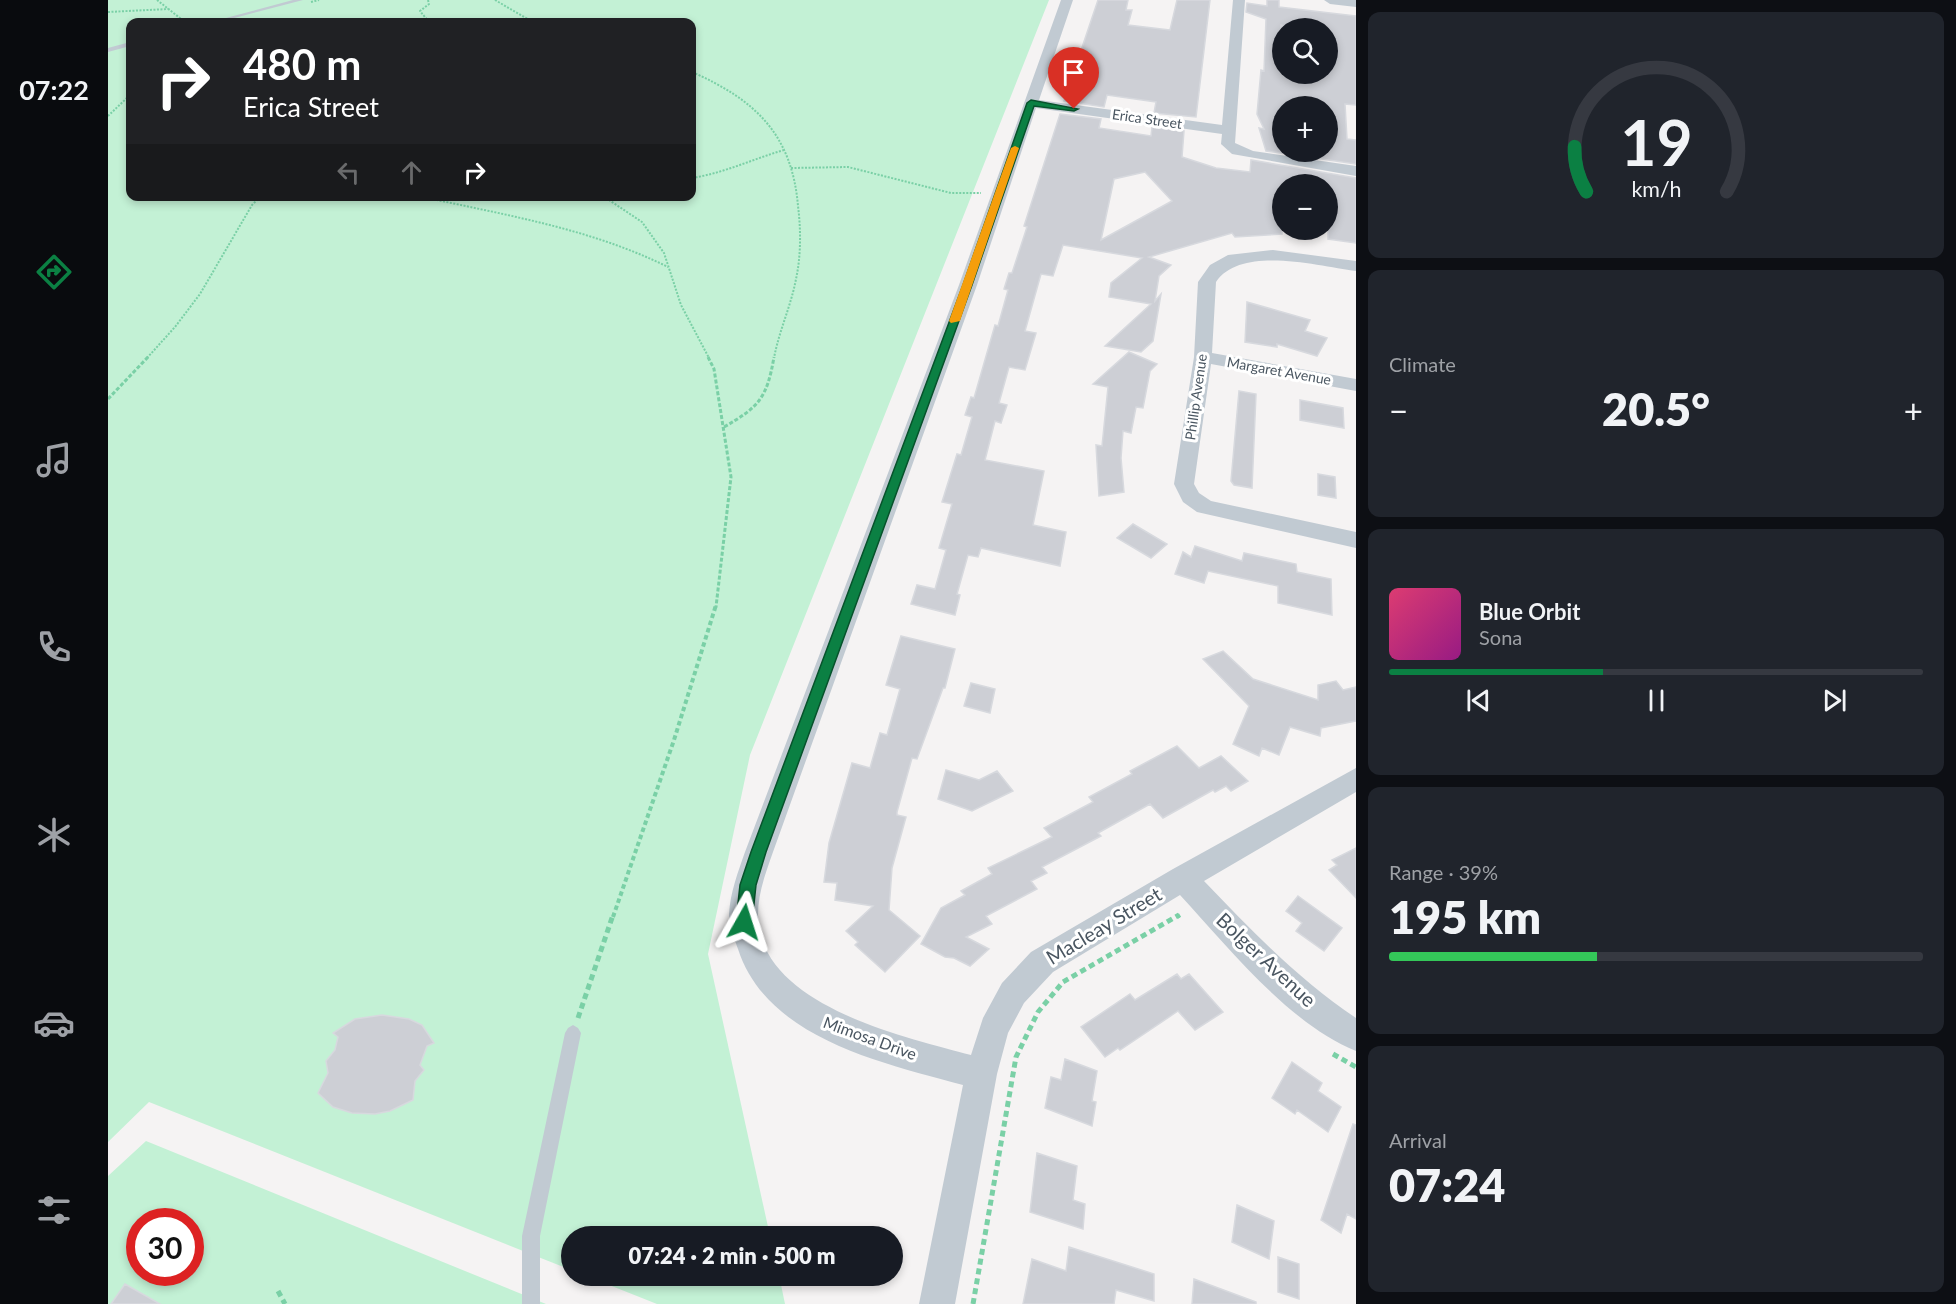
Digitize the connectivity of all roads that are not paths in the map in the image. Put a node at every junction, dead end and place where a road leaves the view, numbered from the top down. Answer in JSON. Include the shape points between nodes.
{"nodes":[{"id":1,"x":300,"y":0,"type":"edge"},
{"id":2,"x":1067,"y":0,"type":"edge"},
{"id":3,"x":1239,"y":0,"type":"edge"},
{"id":4,"x":1330,"y":0,"type":"edge"},
{"id":5,"x":1356,"y":3,"type":"edge"},
{"id":6,"x":230,"y":18,"type":"edge"},
{"id":7,"x":126,"y":46,"type":"edge"},
{"id":8,"x":108,"y":50,"type":"edge"},
{"id":9,"x":1031,"y":103,"type":"junction"},
{"id":10,"x":1227,"y":130,"type":"junction"},
{"id":11,"x":1356,"y":171,"type":"edge"},
{"id":12,"x":1356,"y":266,"type":"edge"},
{"id":13,"x":1203,"y":357,"type":"junction"},
{"id":14,"x":1356,"y":385,"type":"edge"},
{"id":15,"x":1356,"y":540,"type":"edge"},
{"id":16,"x":1356,"y":779,"type":"edge"},
{"id":17,"x":1183,"y":878,"type":"junction"},
{"id":18,"x":573,"y":1033,"type":"road end"},
{"id":19,"x":1356,"y":1036,"type":"edge"},
{"id":20,"x":981,"y":1074,"type":"junction"},
{"id":21,"x":531,"y":1304,"type":"edge"},
{"id":22,"x":937,"y":1304,"type":"edge"}],
"edges":[{"from":1,"to":6,"type":"lane"},
{"from":2,"to":9,"type":"street","name":"Mimosa Drive"},
{"from":3,"to":10,"type":"street"},
{"from":4,"to":5,"type":"street"},
{"from":7,"to":8,"type":"lane"},
{"from":9,"to":10,"type":"street","name":"Erica Street"},
{"from":9,"to":20,"type":"street","name":"Mimosa Drive","via":[[759,852],[748,885],[744,922],[754,956],[772,983],[796,1006],[827,1025],[865,1040]]},
{"from":10,"to":11,"type":"street","via":[[1228,144],[1244,153]]},
{"from":12,"to":13,"type":"street","name":"Phillip Avenue","via":[[1273,255],[1224,263],[1207,282]]},
{"from":13,"to":14,"type":"street","name":"Margaret Avenue"},
{"from":13,"to":15,"type":"street","name":"Phillip Avenue","via":[[1184,484],[1194,503]]},
{"from":16,"to":17,"type":"street","name":"Macleay Street"},
{"from":17,"to":19,"type":"street","name":"Bolger Avenue","via":[[1264,964],[1307,1003]]},
{"from":17,"to":20,"type":"street","name":"Macleay Street","via":[[1042,962],[1013,993],[994,1029]]},
{"from":18,"to":21,"type":"lane","via":[[531,1236]]},
{"from":20,"to":22,"type":"street","name":"Macleay Street"}]}
